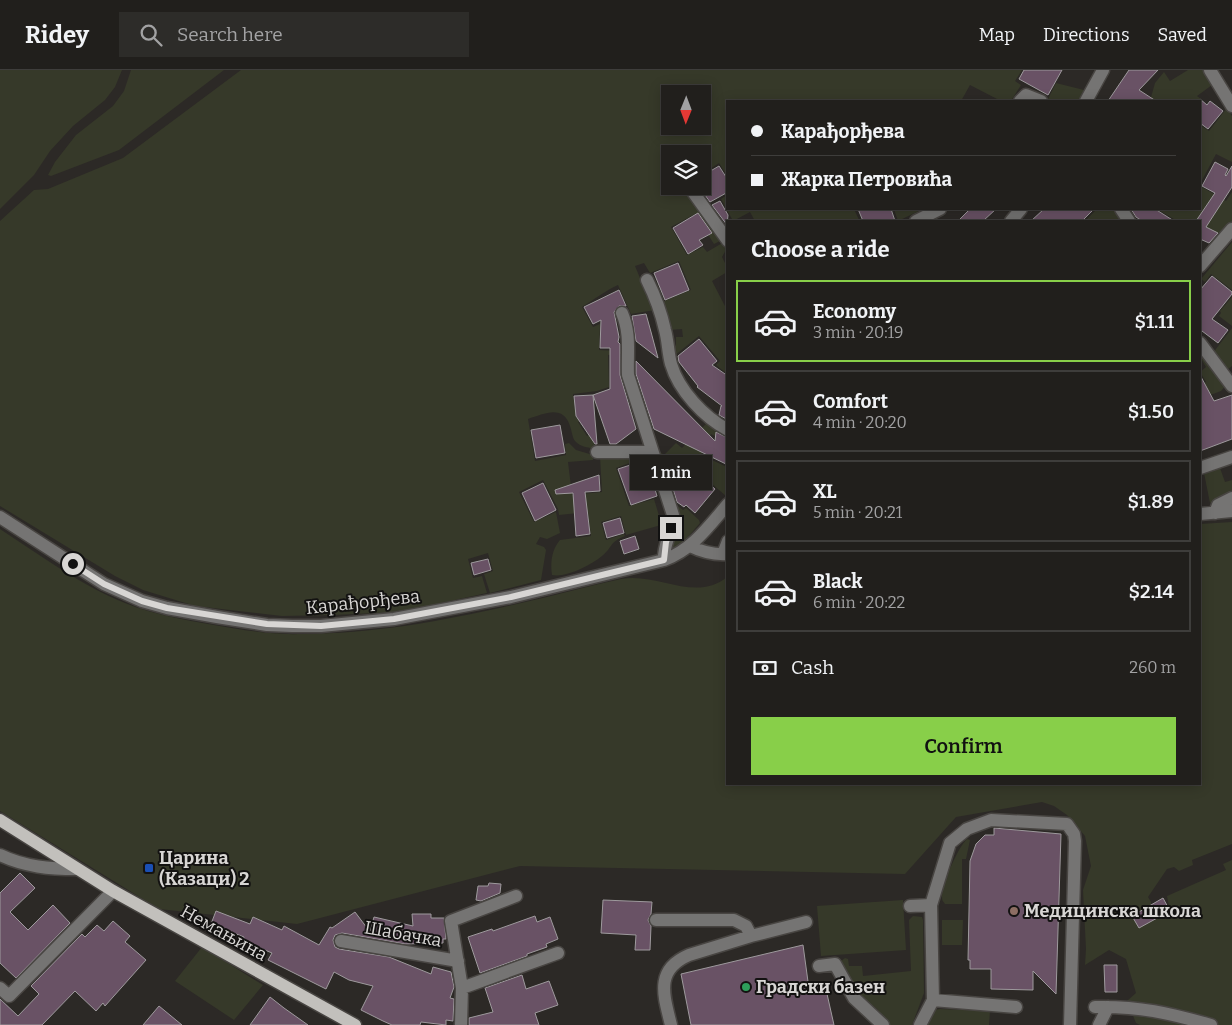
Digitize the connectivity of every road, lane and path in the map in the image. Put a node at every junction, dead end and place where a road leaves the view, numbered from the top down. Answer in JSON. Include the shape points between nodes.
{"nodes":[{"id":1,"x":1103,"y":70,"type":"edge"},
{"id":2,"x":1210,"y":70,"type":"edge"},
{"id":3,"x":1021,"y":100,"type":"edge"},
{"id":4,"x":1038,"y":100,"type":"edge"},
{"id":5,"x":1087,"y":100,"type":"edge"},
{"id":6,"x":1232,"y":106,"type":"edge"},
{"id":7,"x":695,"y":195,"type":"edge"},
{"id":8,"x":938,"y":210,"type":"edge"},
{"id":9,"x":1020,"y":210,"type":"edge"},
{"id":10,"x":918,"y":220,"type":"edge"},
{"id":11,"x":1012,"y":220,"type":"edge"},
{"id":12,"x":1232,"y":229,"type":"edge"},
{"id":13,"x":726,"y":238,"type":"edge"},
{"id":14,"x":1201,"y":265,"type":"edge"},
{"id":15,"x":648,"y":280,"type":"dead end"},
{"id":16,"x":622,"y":313,"type":"dead end"},
{"id":17,"x":1201,"y":344,"type":"edge"},
{"id":18,"x":1232,"y":386,"type":"edge"},
{"id":19,"x":726,"y":429,"type":"edge"},
{"id":20,"x":597,"y":452,"type":"dead end"},
{"id":21,"x":652,"y":452,"type":"junction"},
{"id":22,"x":1232,"y":457,"type":"edge"},
{"id":23,"x":1201,"y":468,"type":"edge"},
{"id":24,"x":1232,"y":498,"type":"edge"},
{"id":25,"x":726,"y":506,"type":"edge"},
{"id":26,"x":1232,"y":512,"type":"edge"},
{"id":27,"x":1215,"y":513,"type":"junction"},
{"id":28,"x":1201,"y":514,"type":"edge"},
{"id":29,"x":0,"y":517,"type":"edge"},
{"id":30,"x":690,"y":546,"type":"junction"},
{"id":31,"x":725,"y":554,"type":"edge"},
{"id":32,"x":664,"y":560,"type":"junction"},
{"id":33,"x":0,"y":820,"type":"edge"},
{"id":34,"x":0,"y":855,"type":"edge"},
{"id":35,"x":77,"y":869,"type":"junction"},
{"id":36,"x":114,"y":891,"type":"junction"},
{"id":37,"x":516,"y":896,"type":"dead end"},
{"id":38,"x":931,"y":905,"type":"junction"},
{"id":39,"x":910,"y":906,"type":"dead end"},
{"id":40,"x":656,"y":920,"type":"dead end"},
{"id":41,"x":806,"y":922,"type":"dead end"},
{"id":42,"x":751,"y":936,"type":"junction"},
{"id":43,"x":341,"y":941,"type":"dead end"},
{"id":44,"x":558,"y":952,"type":"dead end"},
{"id":45,"x":458,"y":961,"type":"junction"},
{"id":46,"x":818,"y":966,"type":"dead end"},
{"id":47,"x":0,"y":988,"type":"edge"},
{"id":48,"x":462,"y":988,"type":"junction"},
{"id":49,"x":934,"y":1000,"type":"junction"},
{"id":50,"x":1016,"y":1007,"type":"dead end"},
{"id":51,"x":356,"y":1025,"type":"edge"},
{"id":52,"x":461,"y":1025,"type":"edge"},
{"id":53,"x":672,"y":1025,"type":"edge"},
{"id":54,"x":883,"y":1025,"type":"edge"},
{"id":55,"x":920,"y":1025,"type":"edge"},
{"id":56,"x":1070,"y":1025,"type":"edge"},
{"id":57,"x":1099,"y":1025,"type":"edge"},
{"id":58,"x":1211,"y":1025,"type":"edge"}],
"edges":[{"from":1,"to":5,"type":"street"},
{"from":2,"to":6,"type":"street"},
{"from":3,"to":4,"type":"street","via":[[1026,95]]},
{"from":7,"to":13,"type":"street"},
{"from":8,"to":10,"type":"street"},
{"from":9,"to":11,"type":"street"},
{"from":12,"to":14,"type":"street"},
{"from":15,"to":19,"type":"street","via":[[659,307],[671,365],[678,380],[704,413]]},
{"from":16,"to":21,"type":"street","via":[[629,344],[628,375]]},
{"from":17,"to":18,"type":"street"},
{"from":20,"to":21,"type":"street"},
{"from":21,"to":32,"type":"street","via":[[673,515]]},
{"from":22,"to":23,"type":"street"},
{"from":24,"to":27,"type":"street","via":[[1218,505]]},
{"from":25,"to":30,"type":"street","name":"Карађорђева"},
{"from":26,"to":27,"type":"street"},
{"from":27,"to":28,"type":"street"},
{"from":29,"to":32,"type":"street","name":"Карађорђева","via":[[104,584],[142,601],[217,617],[292,626],[394,619],[511,597]]},
{"from":30,"to":31,"type":"street"},
{"from":30,"to":32,"type":"street","name":"Карађорђева"},
{"from":33,"to":35,"type":"main road","name":"Немањина"},
{"from":34,"to":35,"type":"street","name":"Немањина","via":[[42,868]]},
{"from":35,"to":36,"type":"main road","name":"Немањина"},
{"from":36,"to":47,"type":"street","via":[[9,996]]},
{"from":36,"to":51,"type":"main road","name":"Немањина"},
{"from":37,"to":45,"type":"street","via":[[451,920]]},
{"from":38,"to":39,"type":"street"},
{"from":38,"to":49,"type":"street"},
{"from":38,"to":56,"type":"street","via":[[950,844],[967,829],[991,820],[1067,824],[1075,841]]},
{"from":40,"to":42,"type":"street","via":[[734,920],[746,926]]},
{"from":41,"to":42,"type":"street"},
{"from":42,"to":53,"type":"street","via":[[689,955],[670,968],[664,987]]},
{"from":43,"to":45,"type":"street","name":"Шабачка"},
{"from":44,"to":48,"type":"street"},
{"from":45,"to":48,"type":"street"},
{"from":46,"to":54,"type":"street","via":[[835,964],[854,998]]},
{"from":48,"to":52,"type":"street"},
{"from":49,"to":50,"type":"street"},
{"from":49,"to":55,"type":"street"},
{"from":57,"to":58,"type":"street","via":[[1102,1007],[1161,1011]]}]}
